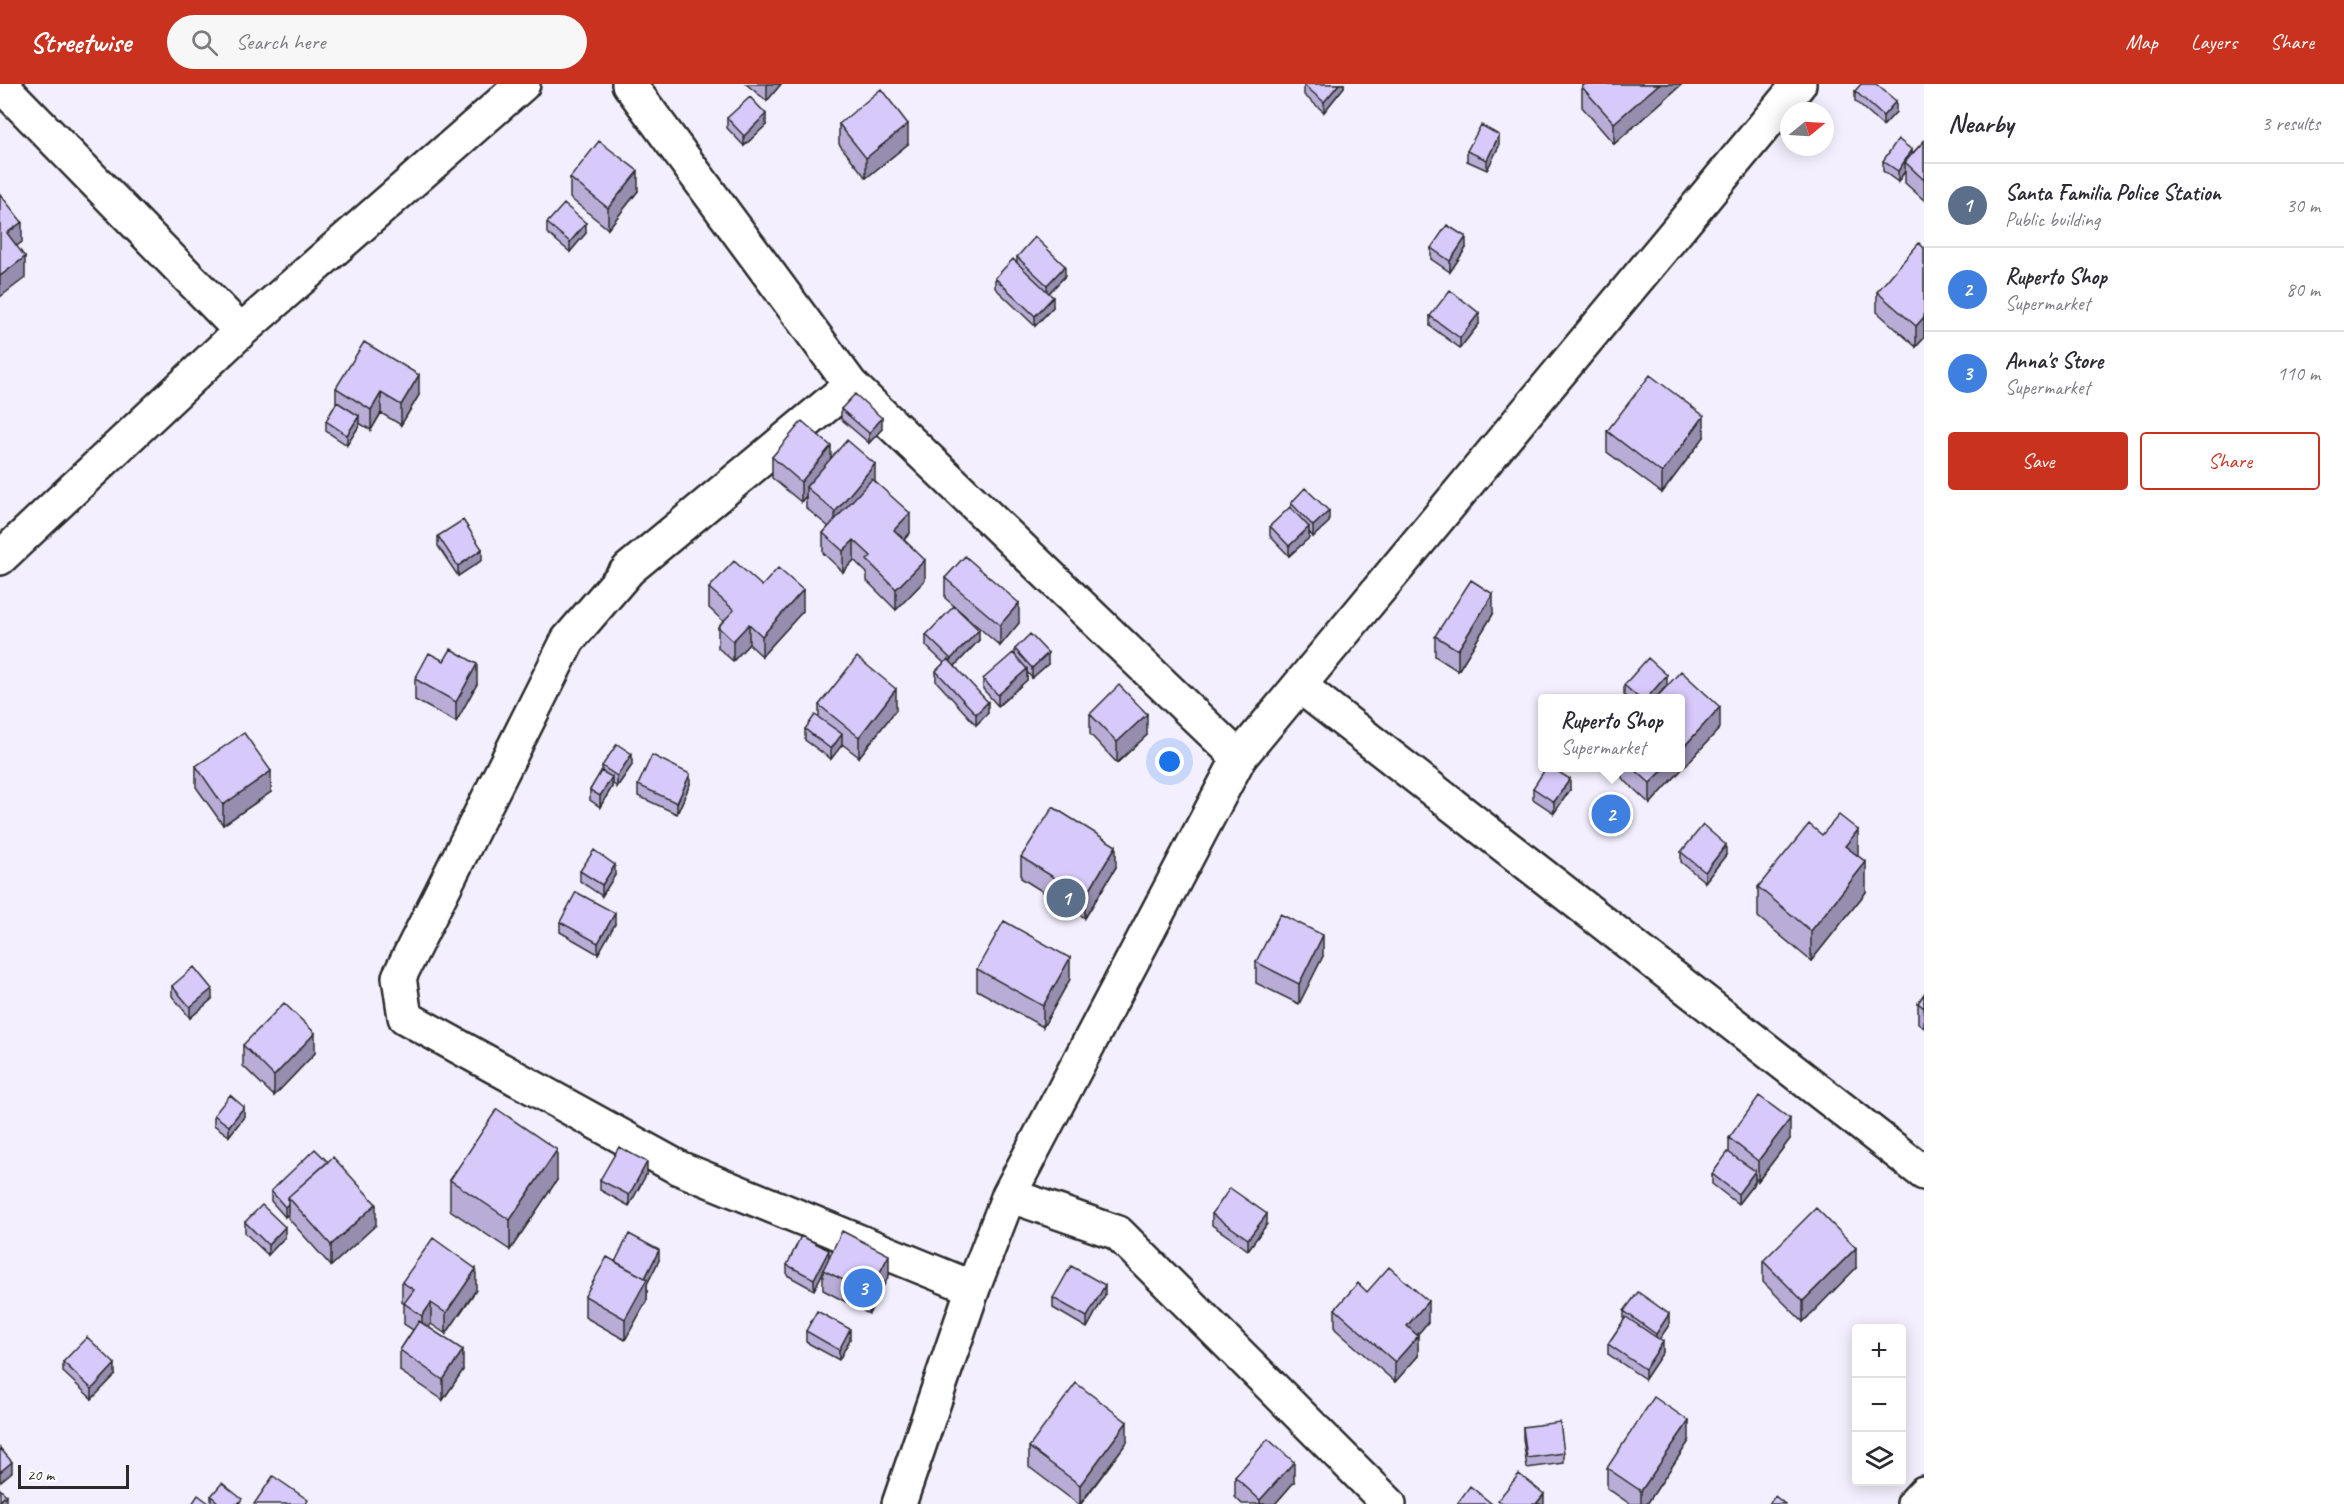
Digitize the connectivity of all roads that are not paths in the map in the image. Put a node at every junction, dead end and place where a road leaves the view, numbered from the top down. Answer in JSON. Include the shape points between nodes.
{"nodes":[{"id":1,"x":0,"y":84,"type":"edge"},
{"id":2,"x":523,"y":84,"type":"edge"},
{"id":3,"x":628,"y":84,"type":"edge"},
{"id":4,"x":1799,"y":84,"type":"edge"},
{"id":5,"x":241,"y":331,"type":"junction"},
{"id":6,"x":851,"y":385,"type":"junction"},
{"id":7,"x":0,"y":558,"type":"edge"},
{"id":8,"x":1300,"y":686,"type":"junction"},
{"id":9,"x":1239,"y":759,"type":"junction"},
{"id":10,"x":1924,"y":1173,"type":"edge"},
{"id":11,"x":1009,"y":1195,"type":"junction"},
{"id":12,"x":973,"y":1288,"type":"junction"},
{"id":13,"x":1924,"y":1493,"type":"edge"},
{"id":14,"x":899,"y":1504,"type":"edge"},
{"id":15,"x":1389,"y":1504,"type":"edge"},
{"id":16,"x":1914,"y":1504,"type":"edge"}],
"edges":[{"from":1,"to":5,"type":"street"},
{"from":2,"to":5,"type":"street"},
{"from":3,"to":6,"type":"street"},
{"from":4,"to":8,"type":"street"},
{"from":5,"to":7,"type":"street"},
{"from":6,"to":9,"type":"street"},
{"from":6,"to":12,"type":"street","via":[[629,569],[568,640],[399,977],[405,1017],[679,1168]]},
{"from":8,"to":9,"type":"street"},
{"from":8,"to":10,"type":"street"},
{"from":9,"to":11,"type":"street"},
{"from":11,"to":12,"type":"street"},
{"from":11,"to":15,"type":"street","via":[[1118,1233]]},
{"from":12,"to":14,"type":"street"},
{"from":13,"to":16,"type":"street"}]}
